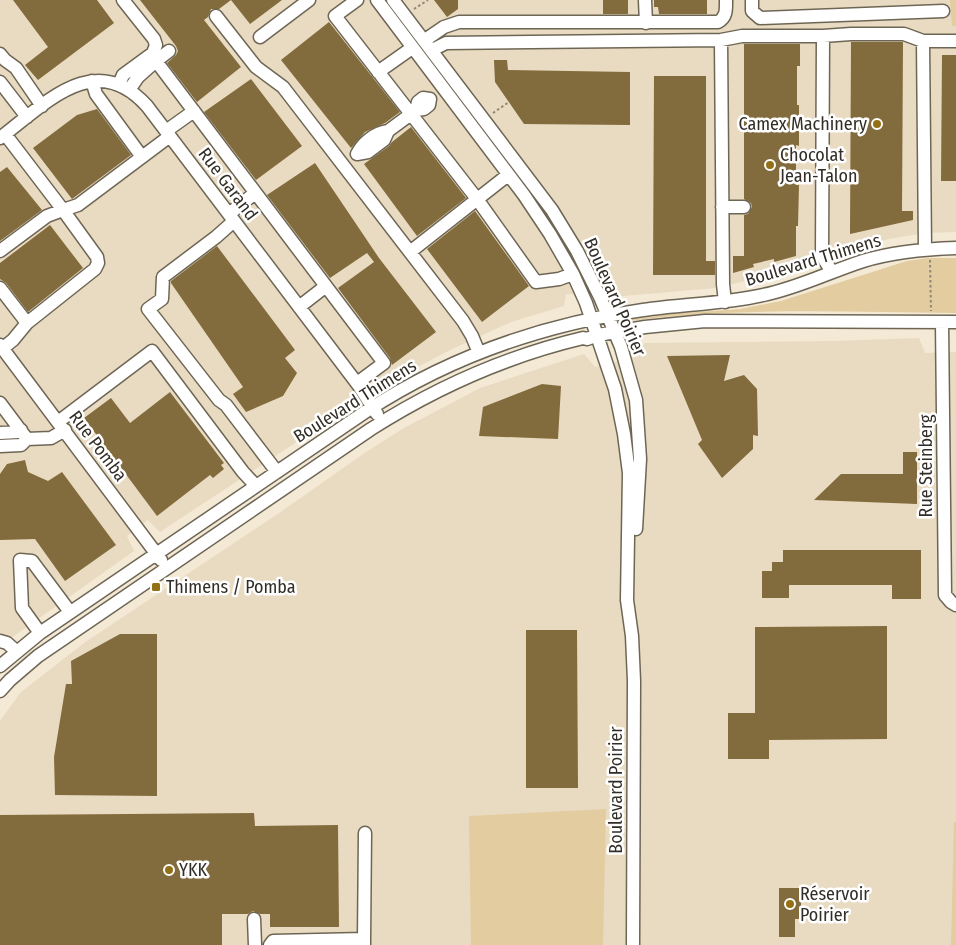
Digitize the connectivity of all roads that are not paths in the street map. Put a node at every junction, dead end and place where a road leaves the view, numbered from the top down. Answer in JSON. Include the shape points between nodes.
{"nodes":[{"id":1,"x":123,"y":0,"type":"edge"},
{"id":2,"x":309,"y":0,"type":"edge"},
{"id":3,"x":357,"y":0,"type":"edge"},
{"id":4,"x":377,"y":0,"type":"edge"},
{"id":5,"x":393,"y":0,"type":"edge"},
{"id":6,"x":646,"y":0,"type":"edge"},
{"id":7,"x":726,"y":0,"type":"edge"},
{"id":8,"x":752,"y":0,"type":"edge"},
{"id":9,"x":943,"y":11,"type":"dead end"},
{"id":10,"x":216,"y":16,"type":"dead end"},
{"id":11,"x":646,"y":23,"type":"junction"},
{"id":12,"x":823,"y":36,"type":"junction"},
{"id":13,"x":260,"y":37,"type":"dead end"},
{"id":14,"x":721,"y":40,"type":"junction"},
{"id":15,"x":923,"y":41,"type":"junction"},
{"id":16,"x":956,"y":41,"type":"edge"},
{"id":17,"x":429,"y":45,"type":"junction"},
{"id":18,"x":412,"y":48,"type":"junction"},
{"id":19,"x":170,"y":51,"type":"dead end"},
{"id":20,"x":0,"y":54,"type":"edge"},
{"id":21,"x":156,"y":61,"type":"junction"},
{"id":22,"x":378,"y":72,"type":"junction"},
{"id":23,"x":92,"y":81,"type":"junction"},
{"id":24,"x":0,"y":82,"type":"edge"},
{"id":25,"x":124,"y":87,"type":"junction"},
{"id":26,"x":444,"y":89,"type":"junction"},
{"id":27,"x":42,"y":106,"type":"junction"},
{"id":28,"x":194,"y":111,"type":"junction"},
{"id":29,"x":413,"y":112,"type":"junction"},
{"id":30,"x":27,"y":117,"type":"junction"},
{"id":31,"x":168,"y":134,"type":"junction"},
{"id":32,"x":2,"y":136,"type":"edge"},
{"id":33,"x":142,"y":157,"type":"junction"},
{"id":34,"x":343,"y":164,"type":"junction"},
{"id":35,"x":508,"y":175,"type":"junction"},
{"id":36,"x":256,"y":193,"type":"junction"},
{"id":37,"x":477,"y":199,"type":"junction"},
{"id":38,"x":722,"y":207,"type":"junction"},
{"id":39,"x":744,"y":207,"type":"dead end"},
{"id":40,"x":62,"y":210,"type":"junction"},
{"id":41,"x":231,"y":217,"type":"junction"},
{"id":42,"x":956,"y":248,"type":"edge"},
{"id":43,"x":0,"y":251,"type":"edge"},
{"id":44,"x":410,"y":252,"type":"junction"},
{"id":45,"x":927,"y":253,"type":"junction"},
{"id":46,"x":832,"y":272,"type":"junction"},
{"id":47,"x":573,"y":274,"type":"junction"},
{"id":48,"x":326,"y":286,"type":"junction"},
{"id":49,"x":0,"y":288,"type":"edge"},
{"id":50,"x":725,"y":302,"type":"junction"},
{"id":51,"x":299,"y":307,"type":"junction"},
{"id":52,"x":609,"y":316,"type":"junction"},
{"id":53,"x":592,"y":319,"type":"junction"},
{"id":54,"x":937,"y":319,"type":"junction"},
{"id":55,"x":956,"y":322,"type":"edge"},
{"id":56,"x":27,"y":323,"type":"junction"},
{"id":57,"x":616,"y":332,"type":"junction"},
{"id":58,"x":598,"y":335,"type":"junction"},
{"id":59,"x":1,"y":347,"type":"edge"},
{"id":60,"x":479,"y":353,"type":"junction"},
{"id":61,"x":357,"y":383,"type":"junction"},
{"id":62,"x":0,"y":402,"type":"edge"},
{"id":63,"x":373,"y":407,"type":"junction"},
{"id":64,"x":383,"y":422,"type":"junction"},
{"id":65,"x":61,"y":426,"type":"junction"},
{"id":66,"x":0,"y":433,"type":"edge"},
{"id":67,"x":24,"y":434,"type":"junction"},
{"id":68,"x":0,"y":446,"type":"edge"},
{"id":69,"x":277,"y":472,"type":"junction"},
{"id":70,"x":256,"y":486,"type":"junction"},
{"id":71,"x":157,"y":553,"type":"junction"},
{"id":72,"x":167,"y":568,"type":"junction"},
{"id":73,"x":956,"y":605,"type":"edge"},
{"id":74,"x":70,"y":612,"type":"junction"},
{"id":75,"x":40,"y":633,"type":"junction"},
{"id":76,"x":632,"y":636,"type":"junction"},
{"id":77,"x":0,"y":641,"type":"edge"},
{"id":78,"x":16,"y":651,"type":"junction"},
{"id":79,"x":0,"y":666,"type":"edge"},
{"id":80,"x":0,"y":691,"type":"edge"},
{"id":81,"x":365,"y":832,"type":"dead end"},
{"id":82,"x":254,"y":919,"type":"dead end"},
{"id":83,"x":364,"y":942,"type":"edge"},
{"id":84,"x":255,"y":945,"type":"edge"},
{"id":85,"x":270,"y":945,"type":"edge"},
{"id":86,"x":633,"y":945,"type":"edge"}],
"edges":[{"from":1,"to":25,"type":"street","via":[[156,45],[155,52],[123,75]]},
{"from":2,"to":13,"type":"street"},
{"from":3,"to":22,"type":"street","via":[[335,16]]},
{"from":4,"to":18,"type":"street","name":"Boulevard Poirier"},
{"from":5,"to":17,"type":"street","name":"Boulevard Poirier"},
{"from":6,"to":11,"type":"street"},
{"from":7,"to":11,"type":"street","via":[[724,18],[718,22]]},
{"from":8,"to":9,"type":"street","via":[[752,11],[760,18]]},
{"from":10,"to":34,"type":"street","via":[[256,67],[283,87]]},
{"from":11,"to":17,"type":"street","via":[[459,22],[444,27]]},
{"from":12,"to":14,"type":"street","via":[[742,36]]},
{"from":12,"to":15,"type":"street","via":[[904,34]]},
{"from":12,"to":46,"type":"street","via":[[822,256]]},
{"from":14,"to":17,"type":"street","via":[[446,42]]},
{"from":14,"to":38,"type":"street"},
{"from":15,"to":16,"type":"street"},
{"from":15,"to":45,"type":"street"},
{"from":17,"to":52,"type":"street","name":"Boulevard Poirier","via":[[552,210],[577,251]]},
{"from":18,"to":22,"type":"street"},
{"from":18,"to":26,"type":"street","name":"Boulevard Poirier"},
{"from":19,"to":21,"type":"street"},
{"from":20,"to":27,"type":"street","via":[[16,68]]},
{"from":21,"to":25,"type":"street"},
{"from":21,"to":28,"type":"street"},
{"from":22,"to":29,"type":"street"},
{"from":23,"to":25,"type":"street","via":[[108,81]]},
{"from":23,"to":27,"type":"street","via":[[68,88]]},
{"from":23,"to":33,"type":"street","via":[[96,94]]},
{"from":24,"to":30,"type":"street"},
{"from":25,"to":31,"type":"street","name":"Rue Garand","via":[[147,106]]},
{"from":26,"to":29,"type":"street","via":[[430,99],[424,109]]},
{"from":26,"to":35,"type":"street","name":"Boulevard Poirier"},
{"from":27,"to":30,"type":"street"},
{"from":28,"to":31,"type":"street"},
{"from":28,"to":36,"type":"street"},
{"from":29,"to":34,"type":"street","via":[[361,146],[357,154]]},
{"from":29,"to":37,"type":"street"},
{"from":30,"to":32,"type":"street"},
{"from":31,"to":33,"type":"street"},
{"from":31,"to":41,"type":"street","name":"Rue Garand"},
{"from":32,"to":40,"type":"street"},
{"from":33,"to":40,"type":"street","via":[[78,205]]},
{"from":34,"to":44,"type":"street"},
{"from":35,"to":37,"type":"street"},
{"from":35,"to":47,"type":"street","name":"Boulevard Poirier","via":[[541,220]]},
{"from":36,"to":41,"type":"street"},
{"from":36,"to":48,"type":"street"},
{"from":37,"to":44,"type":"street"},
{"from":37,"to":47,"type":"street","via":[[536,282]]},
{"from":38,"to":39,"type":"street"},
{"from":38,"to":50,"type":"street"},
{"from":40,"to":43,"type":"street","via":[[47,216]]},
{"from":40,"to":56,"type":"street","via":[[97,257],[97,266]]},
{"from":41,"to":51,"type":"street","name":"Rue Garand"},
{"from":41,"to":69,"type":"street","via":[[216,237],[163,277],[162,299],[148,310]]},
{"from":42,"to":45,"type":"street","name":"Boulevard Thimens"},
{"from":44,"to":60,"type":"street","via":[[463,321]]},
{"from":45,"to":46,"type":"street","name":"Boulevard Thimens","via":[[879,257]]},
{"from":46,"to":50,"type":"street","name":"Boulevard Thimens","via":[[774,293]]},
{"from":47,"to":53,"type":"street","name":"Boulevard Poirier"},
{"from":48,"to":51,"type":"street"},
{"from":48,"to":61,"type":"street","via":[[384,363]]},
{"from":49,"to":56,"type":"street"},
{"from":50,"to":52,"type":"street","name":"Boulevard Thimens"},
{"from":51,"to":61,"type":"street","name":"Rue Garand"},
{"from":52,"to":53,"type":"street","name":"Boulevard Thimens"},
{"from":52,"to":57,"type":"street","name":"Boulevard Poirier"},
{"from":53,"to":58,"type":"street","name":"Boulevard Poirier"},
{"from":53,"to":60,"type":"street","name":"Boulevard Thimens","via":[[545,330]]},
{"from":54,"to":55,"type":"street","name":"Boulevard Thimens"},
{"from":54,"to":57,"type":"street","name":"Boulevard Thimens","via":[[712,321]]},
{"from":54,"to":73,"type":"street","name":"Rue Steinberg","via":[[945,595]]},
{"from":56,"to":59,"type":"street","via":[[13,340]]},
{"from":57,"to":58,"type":"street","name":"Boulevard Thimens"},
{"from":57,"to":76,"type":"street","name":"Boulevard Poirier","via":[[634,391],[639,438],[636,598]]},
{"from":58,"to":64,"type":"street","name":"Boulevard Thimens","via":[[499,364],[439,390]]},
{"from":58,"to":76,"type":"street","name":"Boulevard Poirier","via":[[619,403],[627,455],[628,600]]},
{"from":59,"to":65,"type":"street","name":"Rue Pomba"},
{"from":60,"to":63,"type":"street","name":"Boulevard Thimens"},
{"from":61,"to":63,"type":"street","name":"Rue Garand"},
{"from":62,"to":67,"type":"street"},
{"from":63,"to":64,"type":"street","name":"Rue Garand"},
{"from":63,"to":69,"type":"street","name":"Boulevard Thimens"},
{"from":64,"to":72,"type":"street","name":"Boulevard Thimens"},
{"from":65,"to":67,"type":"street","via":[[51,438]]},
{"from":65,"to":70,"type":"street","via":[[152,351]]},
{"from":65,"to":71,"type":"street","name":"Rue Pomba"},
{"from":66,"to":67,"type":"street"},
{"from":67,"to":68,"type":"street","via":[[21,445]]},
{"from":69,"to":70,"type":"street","name":"Boulevard Thimens"},
{"from":70,"to":71,"type":"street","name":"Boulevard Thimens"},
{"from":71,"to":72,"type":"street","name":"Rue Pomba"},
{"from":71,"to":74,"type":"street","name":"Boulevard Thimens"},
{"from":72,"to":80,"type":"street","name":"Boulevard Thimens","via":[[38,656]]},
{"from":74,"to":75,"type":"street","name":"Boulevard Thimens"},
{"from":74,"to":75,"type":"street","via":[[32,562],[20,560],[22,608]]},
{"from":75,"to":78,"type":"street","name":"Boulevard Thimens"},
{"from":76,"to":86,"type":"street","name":"Boulevard Poirier"},
{"from":77,"to":78,"type":"street"},
{"from":78,"to":79,"type":"street","name":"Boulevard Thimens"},
{"from":81,"to":83,"type":"street"},
{"from":82,"to":84,"type":"street"},
{"from":83,"to":85,"type":"street","via":[[273,941]]}]}
